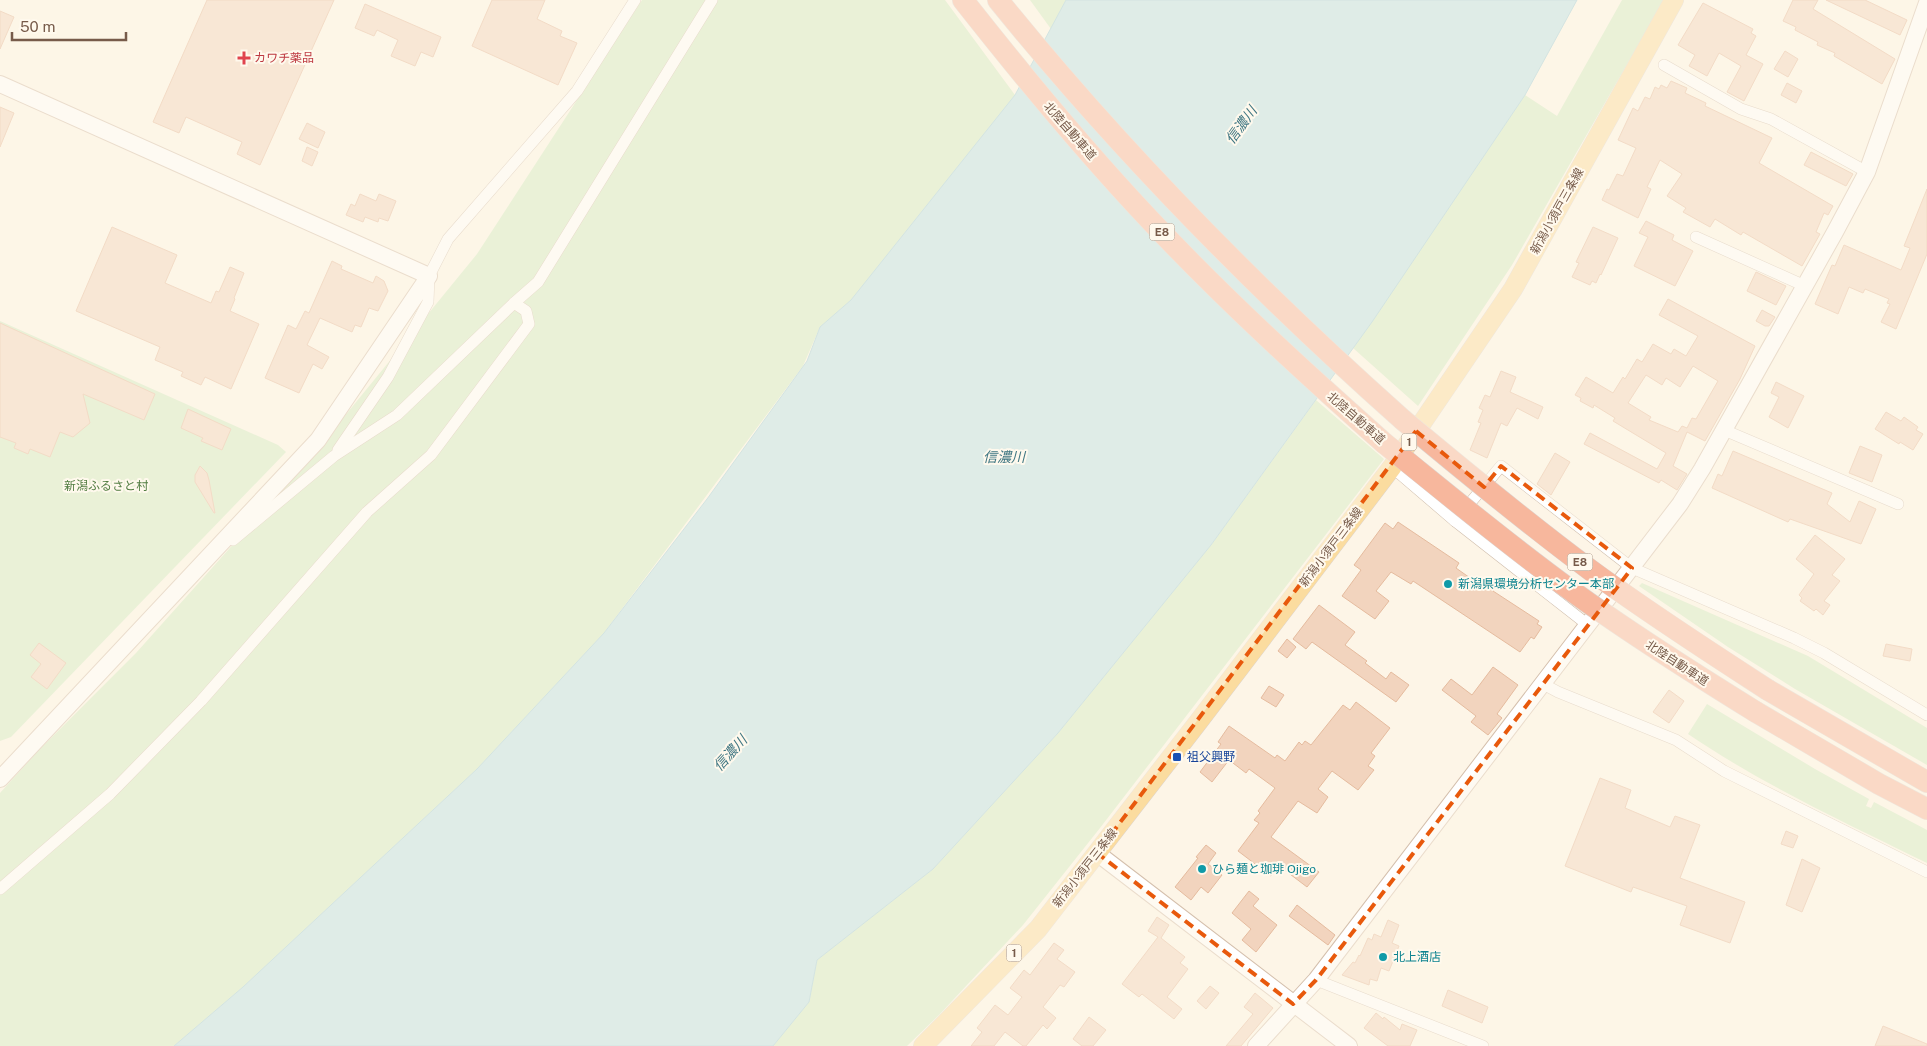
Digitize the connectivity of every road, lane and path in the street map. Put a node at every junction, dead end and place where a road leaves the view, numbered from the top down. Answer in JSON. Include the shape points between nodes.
{"nodes":[{"id":1,"x":635,"y":0,"type":"edge"},
{"id":2,"x":712,"y":0,"type":"edge"},
{"id":3,"x":963,"y":0,"type":"edge"},
{"id":4,"x":998,"y":0,"type":"edge"},
{"id":5,"x":1674,"y":0,"type":"edge"},
{"id":6,"x":1927,"y":3,"type":"edge"},
{"id":7,"x":1664,"y":65,"type":"dead end"},
{"id":8,"x":0,"y":84,"type":"edge"},
{"id":9,"x":1866,"y":172,"type":"junction"},
{"id":10,"x":1696,"y":237,"type":"dead end"},
{"id":11,"x":429,"y":276,"type":"junction"},
{"id":12,"x":1805,"y":286,"type":"junction"},
{"id":13,"x":514,"y":303,"type":"junction"},
{"id":14,"x":1724,"y":430,"type":"junction"},
{"id":15,"x":334,"y":456,"type":"junction"},
{"id":16,"x":1392,"y":467,"type":"junction"},
{"id":17,"x":1898,"y":504,"type":"dead end"},
{"id":18,"x":1456,"y":521,"type":"junction"},
{"id":19,"x":205,"y":560,"type":"junction"},
{"id":20,"x":1632,"y":568,"type":"junction"},
{"id":21,"x":1588,"y":625,"type":"junction"},
{"id":22,"x":1543,"y":684,"type":"junction"},
{"id":23,"x":1927,"y":715,"type":"edge"},
{"id":24,"x":0,"y":779,"type":"edge"},
{"id":25,"x":1927,"y":782,"type":"edge"},
{"id":26,"x":1927,"y":809,"type":"edge"},
{"id":27,"x":1097,"y":852,"type":"junction"},
{"id":28,"x":1927,"y":872,"type":"edge"},
{"id":29,"x":0,"y":889,"type":"edge"},
{"id":30,"x":1316,"y":980,"type":"junction"},
{"id":31,"x":1293,"y":1004,"type":"junction"},
{"id":32,"x":923,"y":1046,"type":"edge"},
{"id":33,"x":1256,"y":1046,"type":"edge"},
{"id":34,"x":1349,"y":1046,"type":"edge"},
{"id":35,"x":1483,"y":1046,"type":"edge"}],
"edges":[{"from":1,"to":11,"type":"street","via":[[577,90],[448,239]]},
{"from":2,"to":13,"type":"street","via":[[538,282]]},
{"from":3,"to":26,"type":"highway","name":"北陸自動車道","number":"E8","bridge":true,"via":[[1023,76],[1148,218],[1223,295],[1384,443],[1572,591],[1662,654],[1879,784]]},
{"from":4,"to":25,"type":"highway","number":"E8","bridge":true,"via":[[1041,53],[1166,192],[1322,348],[1403,420],[1499,500],[1682,634],[1768,690]]},
{"from":5,"to":16,"type":"main road","name":"新潟小須戸三条線","number":"1","via":[[1513,289]]},
{"from":6,"to":9,"type":"street"},
{"from":7,"to":9,"type":"street","via":[[1741,109],[1771,119]]},
{"from":8,"to":11,"type":"street"},
{"from":9,"to":12,"type":"street"},
{"from":10,"to":12,"type":"street"},
{"from":11,"to":15,"type":"street","via":[[428,302],[388,377]]},
{"from":11,"to":19,"type":"street","via":[[318,440]]},
{"from":12,"to":14,"type":"street"},
{"from":13,"to":15,"type":"street","via":[[397,415]]},
{"from":13,"to":29,"type":"street","via":[[526,311],[529,324],[431,455],[367,512],[201,701],[110,794]]},
{"from":14,"to":17,"type":"street"},
{"from":14,"to":20,"type":"street","via":[[1680,504]]},
{"from":15,"to":19,"type":"street"},
{"from":16,"to":18,"type":"street"},
{"from":16,"to":27,"type":"main road","name":"新潟小須戸三条線","number":"1"},
{"from":18,"to":20,"type":"street","via":[[1502,466]]},
{"from":18,"to":21,"type":"street"},
{"from":19,"to":24,"type":"street"},
{"from":20,"to":21,"type":"street"},
{"from":20,"to":23,"type":"street","via":[[1794,638]]},
{"from":21,"to":22,"type":"street"},
{"from":22,"to":28,"type":"street","via":[[1676,740],[1724,771]]},
{"from":22,"to":30,"type":"street"},
{"from":27,"to":31,"type":"street"},
{"from":27,"to":32,"type":"main road","name":"新潟小須戸三条線","number":"1","via":[[1038,929]]},
{"from":30,"to":31,"type":"street"},
{"from":30,"to":35,"type":"street"},
{"from":31,"to":33,"type":"street"},
{"from":31,"to":34,"type":"street"}]}
